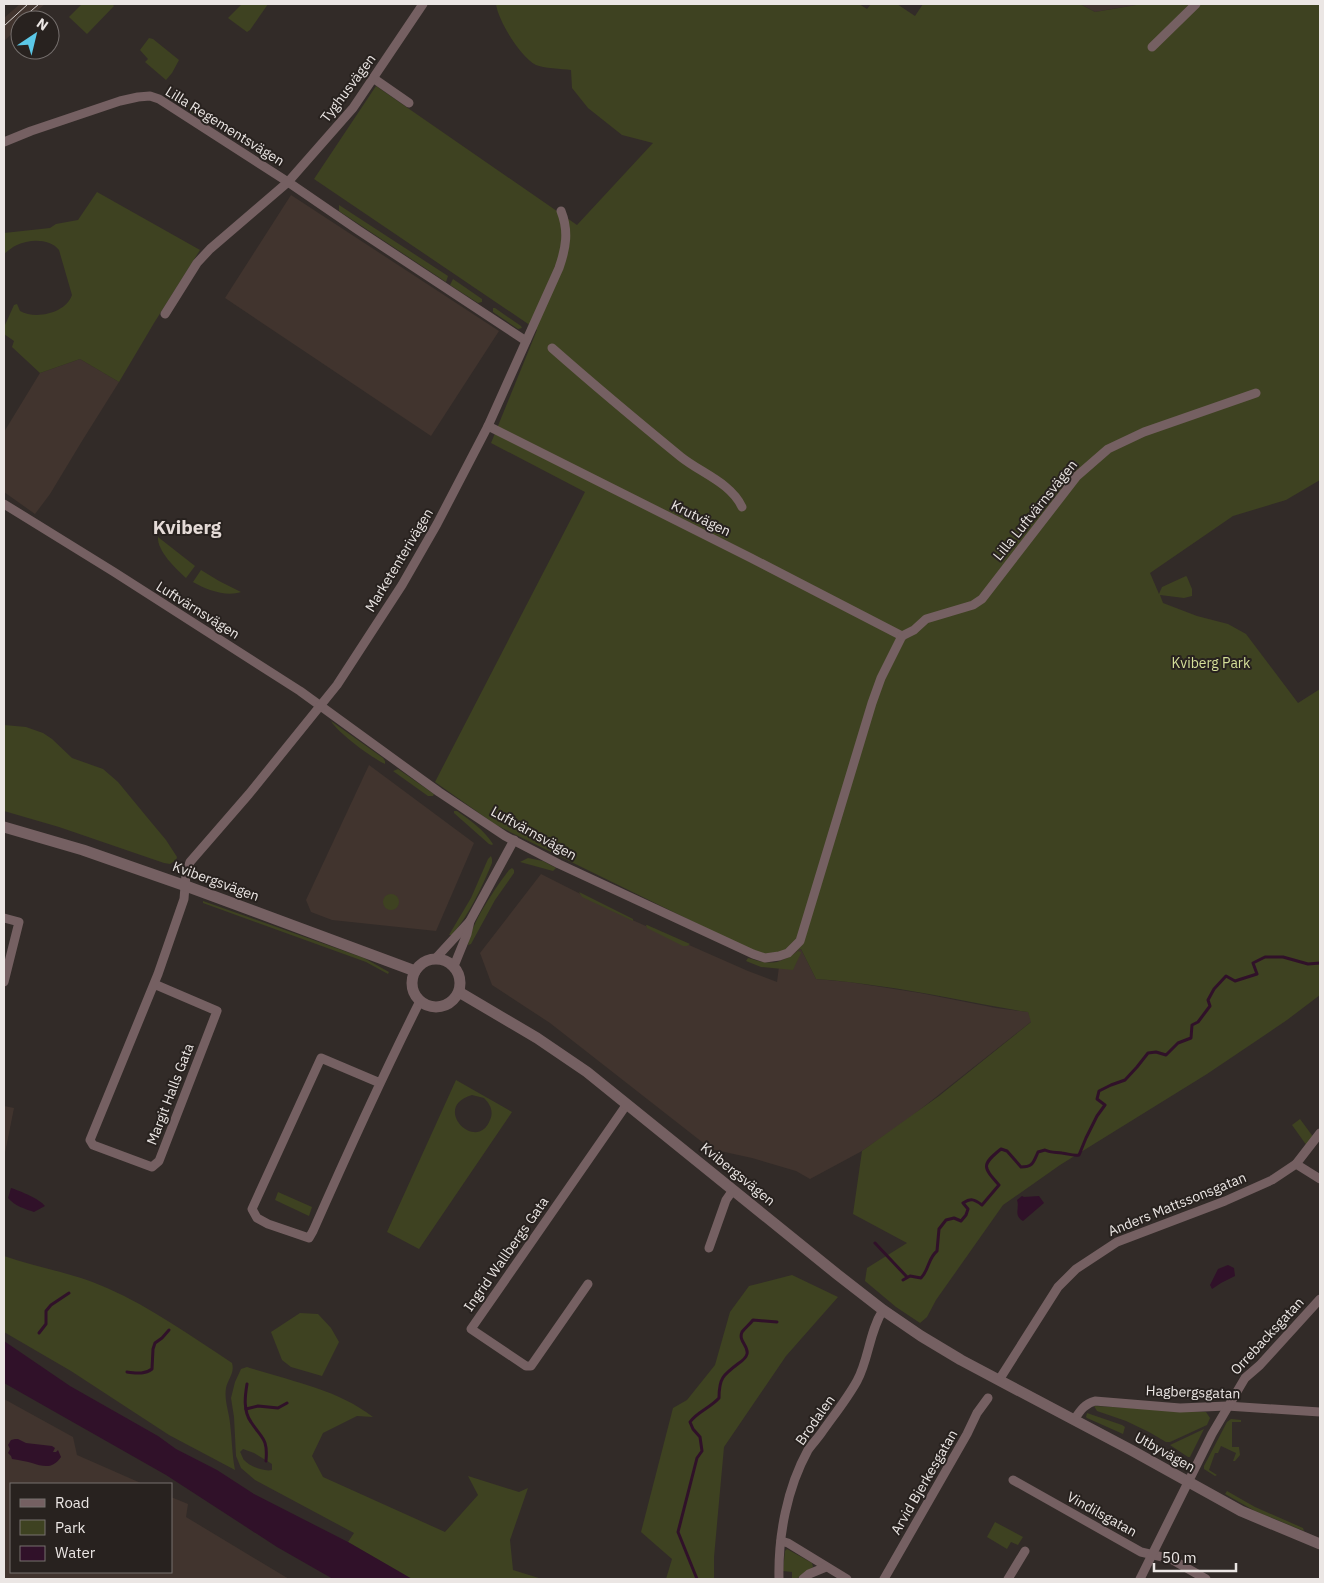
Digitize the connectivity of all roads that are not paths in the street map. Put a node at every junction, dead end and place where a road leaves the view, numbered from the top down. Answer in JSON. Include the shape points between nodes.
{"nodes":[{"id":1,"x":423,"y":4,"type":"edge"},
{"id":2,"x":1196,"y":4,"type":"edge"},
{"id":3,"x":1152,"y":47,"type":"dead end"},
{"id":4,"x":373,"y":78,"type":"junction"},
{"id":5,"x":409,"y":103,"type":"dead end"},
{"id":6,"x":4,"y":142,"type":"edge"},
{"id":7,"x":288,"y":182,"type":"junction"},
{"id":8,"x":561,"y":211,"type":"dead end"},
{"id":9,"x":165,"y":314,"type":"dead end"},
{"id":10,"x":526,"y":341,"type":"junction"},
{"id":11,"x":552,"y":348,"type":"dead end"},
{"id":12,"x":1256,"y":393,"type":"dead end"},
{"id":13,"x":488,"y":426,"type":"junction"},
{"id":14,"x":4,"y":504,"type":"edge"},
{"id":15,"x":742,"y":507,"type":"dead end"},
{"id":16,"x":902,"y":636,"type":"junction"},
{"id":17,"x":320,"y":704,"type":"junction"},
{"id":18,"x":4,"y":827,"type":"edge"},
{"id":19,"x":514,"y":840,"type":"junction"},
{"id":20,"x":186,"y":886,"type":"junction"},
{"id":21,"x":4,"y":918,"type":"edge"},
{"id":22,"x":470,"y":921,"type":"junction"},
{"id":23,"x":436,"y":958,"type":"junction"},
{"id":24,"x":454,"y":966,"type":"junction"},
{"id":25,"x":414,"y":971,"type":"junction"},
{"id":26,"x":4,"y":982,"type":"edge"},
{"id":27,"x":154,"y":984,"type":"junction"},
{"id":28,"x":459,"y":992,"type":"junction"},
{"id":29,"x":420,"y":1001,"type":"junction"},
{"id":30,"x":380,"y":1083,"type":"junction"},
{"id":31,"x":627,"y":1104,"type":"junction"},
{"id":32,"x":1320,"y":1134,"type":"edge"},
{"id":33,"x":1296,"y":1164,"type":"junction"},
{"id":34,"x":1320,"y":1179,"type":"edge"},
{"id":35,"x":733,"y":1190,"type":"junction"},
{"id":36,"x":709,"y":1248,"type":"dead end"},
{"id":37,"x":588,"y":1284,"type":"dead end"},
{"id":38,"x":1320,"y":1299,"type":"edge"},
{"id":39,"x":883,"y":1310,"type":"junction"},
{"id":40,"x":998,"y":1380,"type":"junction"},
{"id":41,"x":988,"y":1398,"type":"dead end"},
{"id":42,"x":1227,"y":1406,"type":"junction"},
{"id":43,"x":1320,"y":1412,"type":"edge"},
{"id":44,"x":1074,"y":1420,"type":"junction"},
{"id":45,"x":1013,"y":1480,"type":"dead end"},
{"id":46,"x":1188,"y":1482,"type":"junction"},
{"id":47,"x":781,"y":1541,"type":"junction"},
{"id":48,"x":1320,"y":1544,"type":"edge"},
{"id":49,"x":1025,"y":1551,"type":"dead end"},
{"id":50,"x":1153,"y":1554,"type":"junction"},
{"id":51,"x":826,"y":1567,"type":"junction"},
{"id":52,"x":778,"y":1579,"type":"edge"},
{"id":53,"x":803,"y":1579,"type":"edge"},
{"id":54,"x":847,"y":1579,"type":"edge"},
{"id":55,"x":884,"y":1579,"type":"edge"},
{"id":56,"x":1008,"y":1579,"type":"edge"},
{"id":57,"x":1140,"y":1579,"type":"edge"},
{"id":58,"x":1206,"y":1579,"type":"edge"}],
"edges":[{"from":1,"to":4,"type":"street","name":"Tyghusvägen"},
{"from":2,"to":3,"type":"street"},
{"from":4,"to":5,"type":"street"},
{"from":4,"to":7,"type":"street","name":"Tyghusvägen","via":[[353,108]]},
{"from":6,"to":7,"type":"street","name":"Lilla Regementsvägen","via":[[120,101],[150,96]]},
{"from":7,"to":9,"type":"street","name":"Lilla Regementsvägen","via":[[210,249],[197,263]]},
{"from":7,"to":10,"type":"street","name":"Lilla Regementsvägen"},
{"from":8,"to":10,"type":"street","name":"Marketenterivägen","via":[[567,236],[565,250]]},
{"from":10,"to":13,"type":"street","name":"Marketenterivägen"},
{"from":11,"to":15,"type":"street","via":[[685,460],[738,498]]},
{"from":12,"to":16,"type":"street","name":"Lilla Luftvärnsvägen","via":[[1108,448],[1077,476],[982,599],[926,620]]},
{"from":13,"to":16,"type":"street","name":"Krutvägen"},
{"from":13,"to":17,"type":"street","name":"Marketenterivägen","via":[[402,585],[341,680]]},
{"from":14,"to":17,"type":"street","name":"Luftvärnsvägen"},
{"from":16,"to":19,"type":"street","name":"Luftvärnsvägen","via":[[872,704],[800,941],[788,953],[765,958],[753,954]]},
{"from":17,"to":19,"type":"street","name":"Luftvärnsvägen","via":[[439,792]]},
{"from":17,"to":20,"type":"street","name":"Marketenterivägen","via":[[190,862]]},
{"from":18,"to":20,"type":"street","name":"Kvibergsvägen"},
{"from":19,"to":22,"type":"street"},
{"from":20,"to":25,"type":"street","name":"Kvibergsvägen"},
{"from":20,"to":27,"type":"street","name":"Margit Halls Gata"},
{"from":21,"to":26,"type":"street","via":[[19,922]]},
{"from":22,"to":23,"type":"street"},
{"from":22,"to":24,"type":"street"},
{"from":23,"to":24,"type":"street"},
{"from":23,"to":25,"type":"street","via":[[424,962]]},
{"from":24,"to":28,"type":"street","via":[[460,981]]},
{"from":25,"to":29,"type":"street","via":[[412,987]]},
{"from":27,"to":27,"type":"street","name":"Margit Halls Gata","via":[[218,1011],[159,1161],[152,1167],[93,1145],[90,1140]]},
{"from":28,"to":29,"type":"street","via":[[444,1006],[434,1007]]},
{"from":28,"to":31,"type":"street","name":"Kvibergsvägen","via":[[559,1052]]},
{"from":29,"to":30,"type":"street"},
{"from":30,"to":30,"type":"street","via":[[309,1238],[257,1218],[252,1209],[321,1058]]},
{"from":31,"to":35,"type":"street","name":"Kvibergsvägen"},
{"from":31,"to":37,"type":"street","name":"Ingrid Wallbergs Gata","via":[[471,1329],[526,1366],[531,1366]]},
{"from":32,"to":33,"type":"street","name":"Anders Mattssonsgatan"},
{"from":33,"to":34,"type":"street"},
{"from":33,"to":40,"type":"street","name":"Anders Mattssonsgatan","via":[[1272,1180],[1225,1201],[1116,1242],[1076,1269],[1058,1287]]},
{"from":35,"to":36,"type":"street","via":[[726,1200]]},
{"from":35,"to":39,"type":"street","name":"Kvibergsvägen"},
{"from":38,"to":42,"type":"street","name":"Orrebacksgatan","via":[[1245,1378]]},
{"from":39,"to":40,"type":"street","name":"Kvibergsvägen"},
{"from":39,"to":47,"type":"street","name":"Brodalen","via":[[874,1326],[858,1380],[809,1449],[793,1486]]},
{"from":40,"to":44,"type":"street","name":"Utbyvägen"},
{"from":41,"to":55,"type":"street","name":"Arvid Bjerkesgatan"},
{"from":42,"to":43,"type":"street","name":"Hagbergsgatan"},
{"from":42,"to":44,"type":"street","name":"Hagbergsgatan","via":[[1180,1408],[1095,1402],[1081,1408]]},
{"from":42,"to":46,"type":"street","name":"Orrebacksgatan"},
{"from":44,"to":46,"type":"street","name":"Utbyvägen"},
{"from":45,"to":50,"type":"street","name":"Vindilsgatan","via":[[1141,1552]]},
{"from":46,"to":48,"type":"street","name":"Utbyvägen","via":[[1241,1511]]},
{"from":46,"to":50,"type":"street","name":"Orrebacksgatan"},
{"from":47,"to":51,"type":"street"},
{"from":47,"to":52,"type":"street","name":"Brodalen"},
{"from":49,"to":56,"type":"street"},
{"from":50,"to":57,"type":"street","name":"Orrebacksgatan"},
{"from":50,"to":58,"type":"street","name":"Vindilsgatan","via":[[1171,1559]]},
{"from":51,"to":53,"type":"street"},
{"from":51,"to":54,"type":"street"}]}
